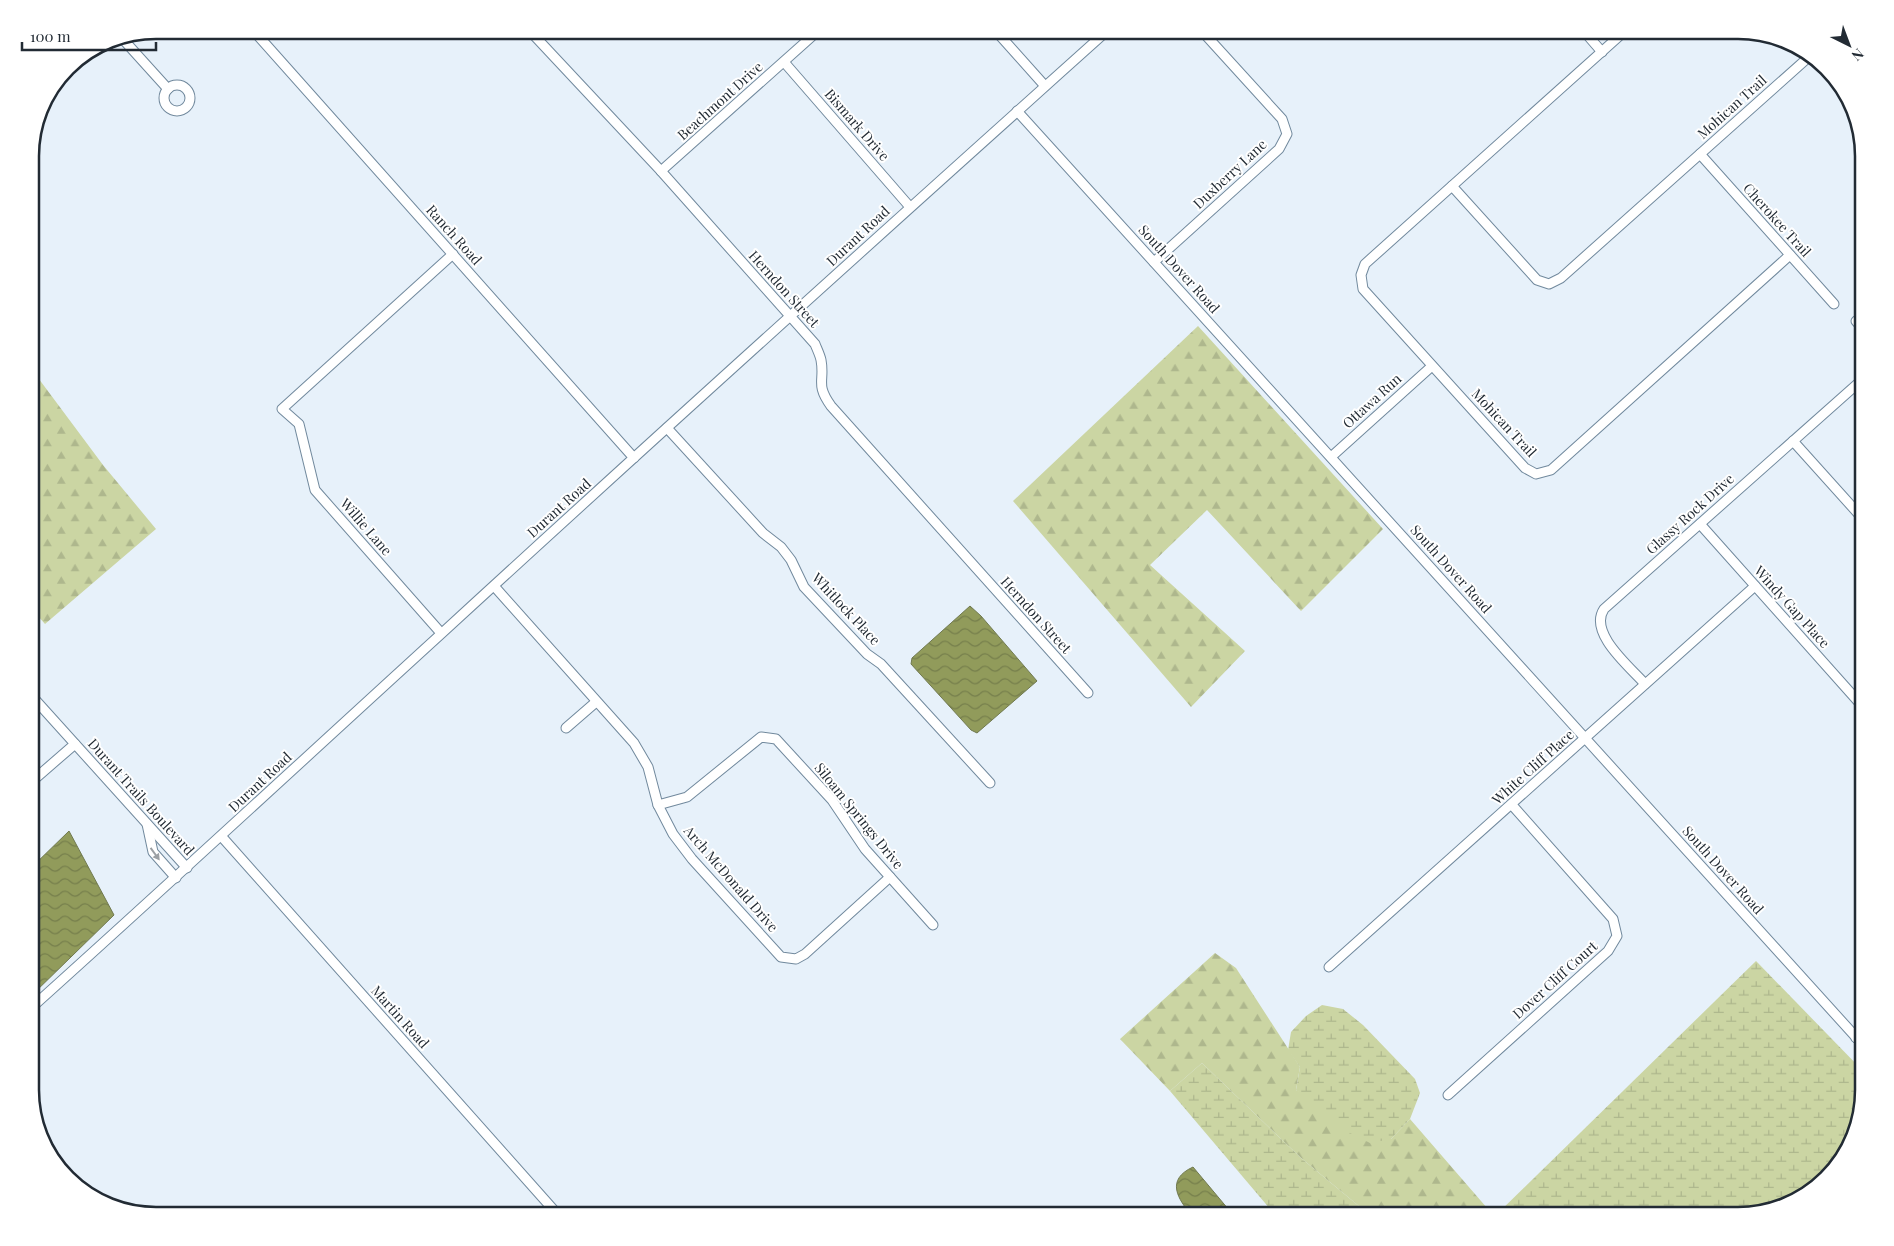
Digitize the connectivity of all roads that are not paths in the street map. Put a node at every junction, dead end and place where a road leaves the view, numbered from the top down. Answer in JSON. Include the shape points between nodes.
{"nodes":[{"id":1,"x":262,"y":39,"type":"edge"},
{"id":2,"x":537,"y":39,"type":"edge"},
{"id":3,"x":809,"y":39,"type":"edge"},
{"id":4,"x":1003,"y":39,"type":"edge"},
{"id":5,"x":1098,"y":39,"type":"edge"},
{"id":6,"x":1209,"y":39,"type":"edge"},
{"id":7,"x":1591,"y":39,"type":"edge"},
{"id":8,"x":1616,"y":39,"type":"edge"},
{"id":9,"x":126,"y":43,"type":"edge"},
{"id":10,"x":1602,"y":52,"type":"junction"},
{"id":11,"x":1805,"y":60,"type":"edge"},
{"id":12,"x":784,"y":62,"type":"junction"},
{"id":13,"x":1045,"y":86,"type":"junction"},
{"id":14,"x":168,"y":88,"type":"dead end"},
{"id":15,"x":1017,"y":111,"type":"junction"},
{"id":16,"x":1700,"y":154,"type":"junction"},
{"id":17,"x":661,"y":171,"type":"junction"},
{"id":18,"x":1452,"y":186,"type":"junction"},
{"id":19,"x":910,"y":207,"type":"junction"},
{"id":20,"x":453,"y":254,"type":"junction"},
{"id":21,"x":1790,"y":255,"type":"junction"},
{"id":22,"x":1154,"y":262,"type":"junction"},
{"id":23,"x":1834,"y":304,"type":"dead end"},
{"id":24,"x":791,"y":318,"type":"junction"},
{"id":25,"x":1432,"y":366,"type":"junction"},
{"id":26,"x":1855,"y":386,"type":"edge"},
{"id":27,"x":667,"y":428,"type":"junction"},
{"id":28,"x":1793,"y":441,"type":"junction"},
{"id":29,"x":1331,"y":457,"type":"junction"},
{"id":30,"x":634,"y":458,"type":"junction"},
{"id":31,"x":1855,"y":510,"type":"edge"},
{"id":32,"x":1700,"y":524,"type":"junction"},
{"id":33,"x":494,"y":586,"type":"junction"},
{"id":34,"x":1755,"y":586,"type":"junction"},
{"id":35,"x":442,"y":633,"type":"junction"},
{"id":36,"x":1645,"y":684,"type":"junction"},
{"id":37,"x":1088,"y":694,"type":"dead end"},
{"id":38,"x":1855,"y":698,"type":"edge"},
{"id":39,"x":596,"y":702,"type":"junction"},
{"id":40,"x":39,"y":704,"type":"edge"},
{"id":41,"x":566,"y":728,"type":"dead end"},
{"id":42,"x":1586,"y":738,"type":"junction"},
{"id":43,"x":74,"y":744,"type":"junction"},
{"id":44,"x":39,"y":775,"type":"edge"},
{"id":45,"x":990,"y":783,"type":"dead end"},
{"id":46,"x":658,"y":805,"type":"junction"},
{"id":47,"x":1512,"y":805,"type":"junction"},
{"id":48,"x":146,"y":824,"type":"junction"},
{"id":49,"x":222,"y":837,"type":"junction"},
{"id":50,"x":187,"y":868,"type":"junction"},
{"id":51,"x":890,"y":877,"type":"junction"},
{"id":52,"x":176,"y":878,"type":"junction"},
{"id":53,"x":933,"y":925,"type":"dead end"},
{"id":54,"x":1329,"y":967,"type":"dead end"},
{"id":55,"x":39,"y":1001,"type":"edge"},
{"id":56,"x":1855,"y":1037,"type":"edge"},
{"id":57,"x":1448,"y":1095,"type":"dead end"},
{"id":58,"x":551,"y":1207,"type":"edge"}],
"edges":[{"from":1,"to":20,"type":"street","name":"Ranch Road"},
{"from":2,"to":17,"type":"street","name":"Herndon Street"},
{"from":3,"to":12,"type":"street","name":"Beachmont Drive"},
{"from":4,"to":13,"type":"street"},
{"from":5,"to":13,"type":"street","name":"Durant Road"},
{"from":6,"to":22,"type":"street","name":"Duxberry Lane","via":[[1282,119],[1287,134],[1279,149]]},
{"from":7,"to":10,"type":"street"},
{"from":8,"to":10,"type":"street","name":"Mohican Trail"},
{"from":9,"to":14,"type":"street"},
{"from":10,"to":18,"type":"street","name":"Mohican Trail"},
{"from":11,"to":16,"type":"street","name":"Mohican Trail"},
{"from":12,"to":17,"type":"street","name":"Beachmont Drive"},
{"from":12,"to":19,"type":"street","name":"Bismark Drive"},
{"from":13,"to":15,"type":"street","name":"Durant Road"},
{"from":15,"to":19,"type":"street","name":"Durant Road"},
{"from":15,"to":22,"type":"street","name":"South Dover Road"},
{"from":16,"to":18,"type":"street","name":"Mohican Trail","via":[[1562,278],[1549,284],[1537,280]]},
{"from":16,"to":21,"type":"street","name":"Cherokee Trail"},
{"from":17,"to":24,"type":"street","name":"Herndon Street"},
{"from":18,"to":25,"type":"street","name":"Mohican Trail","via":[[1366,264],[1361,275],[1363,289]]},
{"from":19,"to":24,"type":"street","name":"Durant Road"},
{"from":20,"to":30,"type":"street","name":"Ranch Road"},
{"from":20,"to":35,"type":"street","name":"Willie Lane","via":[[282,409],[300,424],[315,490]]},
{"from":21,"to":23,"type":"street","name":"Cherokee Trail"},
{"from":21,"to":25,"type":"street","name":"Mohican Trail","via":[[1551,470],[1536,474],[1525,468]]},
{"from":22,"to":29,"type":"street","name":"South Dover Road"},
{"from":24,"to":27,"type":"street","name":"Durant Road"},
{"from":24,"to":37,"type":"street","name":"Herndon Street","via":[[815,344],[821,361],[820,382],[824,397],[831,406]]},
{"from":25,"to":29,"type":"street","name":"Ottawa Run"},
{"from":26,"to":28,"type":"street","name":"Glassy Rock Drive"},
{"from":27,"to":30,"type":"street","name":"Durant Road"},
{"from":27,"to":45,"type":"street","name":"Whitlock Place","via":[[763,533],[781,547],[804,587],[867,654],[881,664]]},
{"from":28,"to":31,"type":"street"},
{"from":28,"to":32,"type":"street","name":"Glassy Rock Drive"},
{"from":29,"to":42,"type":"street","name":"South Dover Road"},
{"from":30,"to":33,"type":"street","name":"Durant Road"},
{"from":32,"to":34,"type":"street","name":"Windy Gap Place"},
{"from":32,"to":36,"type":"street","name":"Glassy Rock Drive","via":[[1601,615],[1600,630]]},
{"from":33,"to":35,"type":"street","name":"Durant Road"},
{"from":33,"to":39,"type":"street","name":"Arch McDonald Drive"},
{"from":34,"to":36,"type":"street","name":"White Cliff Place"},
{"from":34,"to":38,"type":"street","name":"Windy Gap Place"},
{"from":35,"to":49,"type":"street","name":"Durant Road"},
{"from":36,"to":42,"type":"street","name":"White Cliff Place"},
{"from":39,"to":41,"type":"street"},
{"from":39,"to":46,"type":"street","name":"Arch McDonald Drive","via":[[641,754]]},
{"from":40,"to":43,"type":"street","name":"Durant Trails Boulevard"},
{"from":42,"to":47,"type":"street","name":"White Cliff Place"},
{"from":42,"to":56,"type":"street","name":"South Dover Road"},
{"from":43,"to":44,"type":"street","name":"Durant Trails Boulevard"},
{"from":43,"to":48,"type":"street","name":"Durant Trails Boulevard"},
{"from":46,"to":51,"type":"street","name":"Siloam Springs Drive","via":[[688,797],[761,737],[776,739],[832,800],[865,849]]},
{"from":46,"to":51,"type":"street","name":"Arch McDonald Drive","via":[[673,834],[692,859],[775,952],[787,959],[796,959],[804,954]]},
{"from":47,"to":54,"type":"street","name":"White Cliff Place"},
{"from":47,"to":57,"type":"street","name":"Dover Cliff Court","via":[[1613,919],[1617,936],[1608,951]]},
{"from":48,"to":50,"type":"street","name":"Durant Trails Boulevard"},
{"from":48,"to":52,"type":"street","one_way":true,"via":[[153,852]]},
{"from":49,"to":50,"type":"street","name":"Durant Road"},
{"from":49,"to":58,"type":"street","name":"Martin Road"},
{"from":50,"to":52,"type":"street","name":"Durant Road"},
{"from":51,"to":53,"type":"street","name":"Siloam Springs Drive"},
{"from":52,"to":55,"type":"street","name":"Durant Road"}]}
